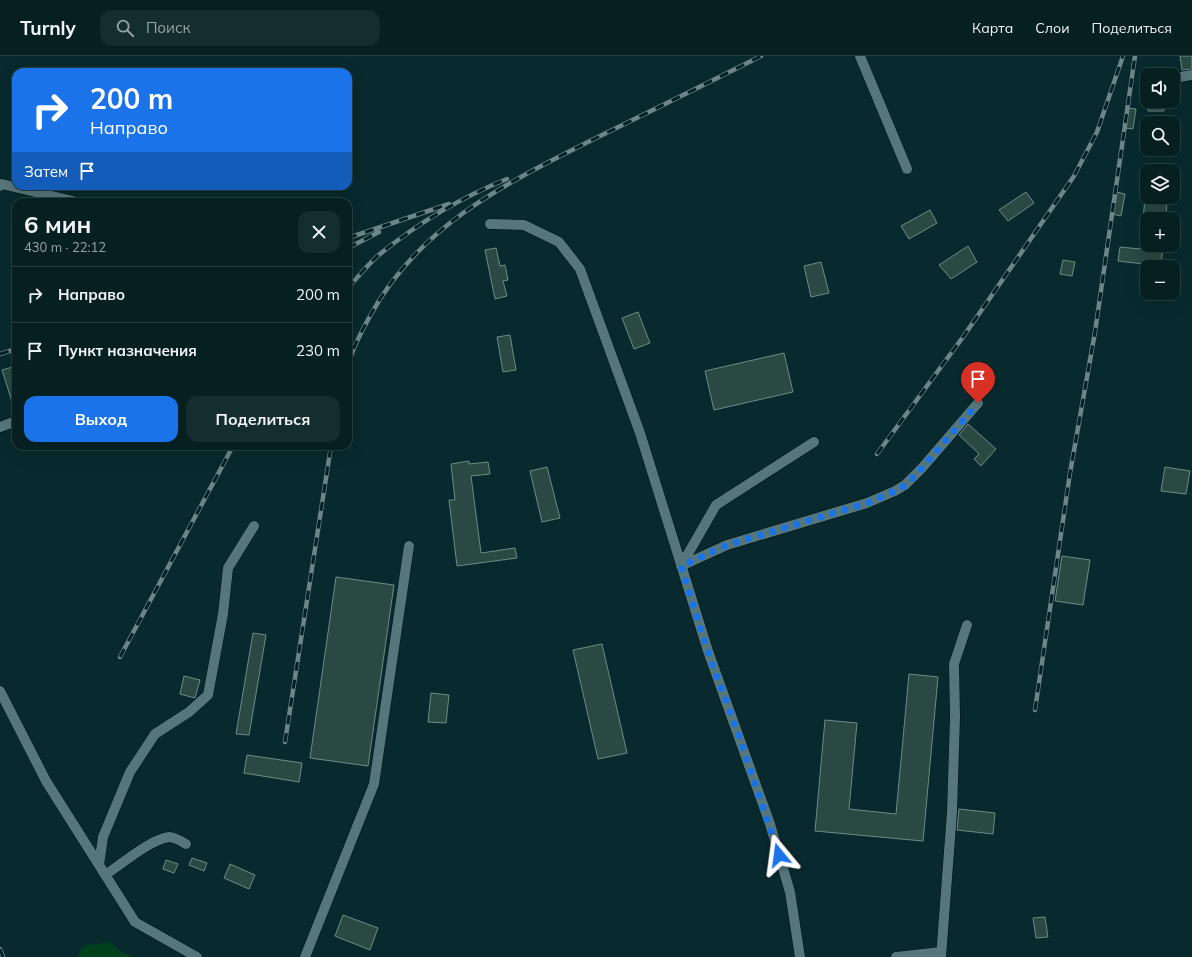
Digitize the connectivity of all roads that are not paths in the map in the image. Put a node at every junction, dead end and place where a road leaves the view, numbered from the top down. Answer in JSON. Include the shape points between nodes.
{"nodes":[{"id":1,"x":860,"y":56,"type":"edge"},
{"id":2,"x":1192,"y":76,"type":"edge"},
{"id":3,"x":1180,"y":77,"type":"edge"},
{"id":4,"x":908,"y":169,"type":"dead end"},
{"id":5,"x":0,"y":186,"type":"edge"},
{"id":6,"x":12,"y":186,"type":"edge"},
{"id":7,"x":27,"y":190,"type":"edge"},
{"id":8,"x":60,"y":198,"type":"edge"},
{"id":9,"x":490,"y":224,"type":"dead end"},
{"id":10,"x":978,"y":403,"type":"dead end"},
{"id":11,"x":12,"y":422,"type":"edge"},
{"id":12,"x":0,"y":427,"type":"edge"},
{"id":13,"x":814,"y":442,"type":"dead end"},
{"id":14,"x":254,"y":526,"type":"dead end"},
{"id":15,"x":409,"y":546,"type":"dead end"},
{"id":16,"x":681,"y":566,"type":"junction"},
{"id":17,"x":966,"y":625,"type":"dead end"},
{"id":18,"x":0,"y":691,"type":"edge"},
{"id":19,"x":186,"y":844,"type":"dead end"},
{"id":20,"x":99,"y":865,"type":"junction"},
{"id":21,"x":105,"y":875,"type":"junction"},
{"id":22,"x":941,"y":954,"type":"edge"},
{"id":23,"x":197,"y":957,"type":"edge"},
{"id":24,"x":305,"y":957,"type":"edge"},
{"id":25,"x":800,"y":957,"type":"edge"},
{"id":26,"x":896,"y":957,"type":"edge"}],
"edges":[{"from":1,"to":4,"type":"street"},
{"from":2,"to":3,"type":"street"},
{"from":5,"to":6,"type":"street","via":[[2,184]]},
{"from":7,"to":8,"type":"street"},
{"from":9,"to":16,"type":"street","via":[[524,225],[559,242],[580,269],[640,433]]},
{"from":10,"to":16,"type":"street","via":[[906,485],[867,503],[727,545]]},
{"from":11,"to":12,"type":"street"},
{"from":13,"to":16,"type":"street","via":[[716,504]]},
{"from":14,"to":20,"type":"street","via":[[228,568],[223,614],[208,695],[189,712],[155,734],[130,772],[103,837]]},
{"from":15,"to":24,"type":"street","via":[[374,784]]},
{"from":16,"to":25,"type":"street","via":[[708,652],[770,824],[790,892]]},
{"from":17,"to":22,"type":"street","via":[[954,664],[952,812]]},
{"from":18,"to":20,"type":"street","via":[[46,781]]},
{"from":19,"to":21,"type":"street","via":[[171,837],[158,841]]},
{"from":20,"to":21,"type":"street"},
{"from":21,"to":23,"type":"street","via":[[135,922]]},
{"from":22,"to":26,"type":"street"}]}
